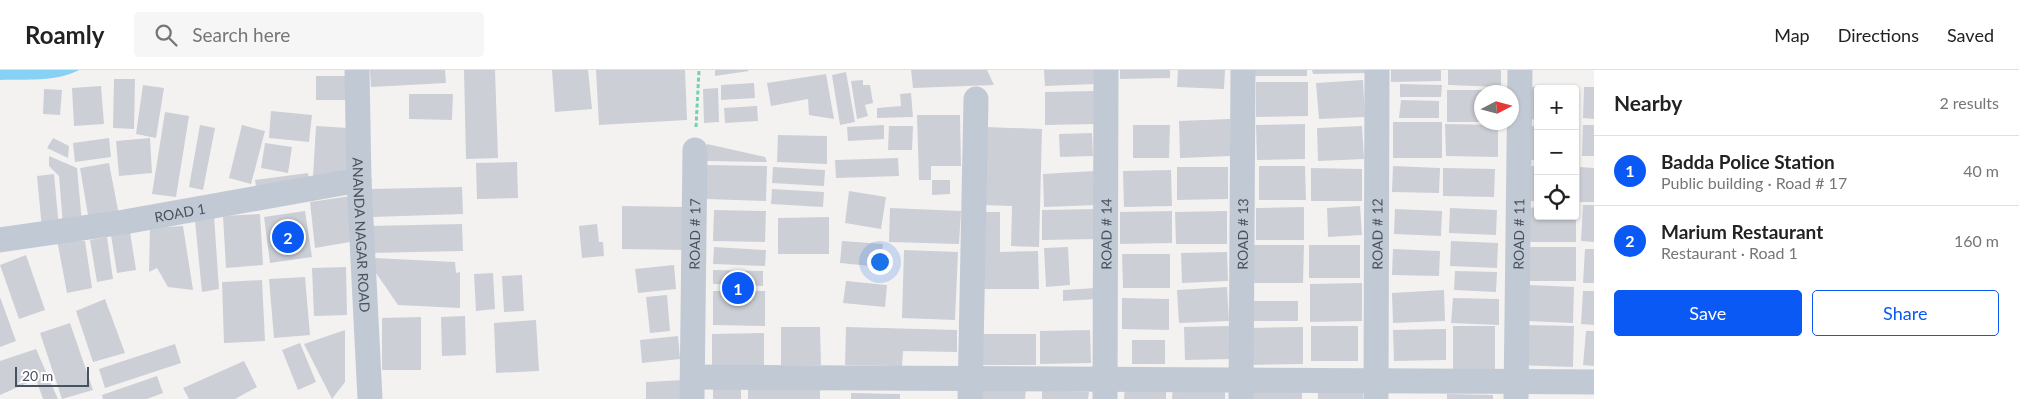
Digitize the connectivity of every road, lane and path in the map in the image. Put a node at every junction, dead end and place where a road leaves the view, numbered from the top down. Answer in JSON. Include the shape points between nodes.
{"nodes":[{"id":1,"x":357,"y":70,"type":"edge"},
{"id":2,"x":699,"y":70,"type":"edge"},
{"id":3,"x":1106,"y":70,"type":"edge"},
{"id":4,"x":1243,"y":70,"type":"edge"},
{"id":5,"x":1377,"y":70,"type":"edge"},
{"id":6,"x":1520,"y":70,"type":"edge"},
{"id":7,"x":976,"y":99,"type":"dead end"},
{"id":8,"x":695,"y":150,"type":"joint"},
{"id":9,"x":359,"y":180,"type":"junction"},
{"id":10,"x":0,"y":240,"type":"edge"},
{"id":11,"x":1594,"y":382,"type":"edge"},
{"id":12,"x":692,"y":388,"type":"edge"},
{"id":13,"x":833,"y":388,"type":"edge"},
{"id":14,"x":970,"y":389,"type":"edge"},
{"id":15,"x":1105,"y":389,"type":"edge"},
{"id":16,"x":1241,"y":389,"type":"edge"},
{"id":17,"x":1376,"y":390,"type":"edge"},
{"id":18,"x":1516,"y":390,"type":"edge"},
{"id":19,"x":369,"y":398,"type":"edge"}],
"edges":[{"from":1,"to":9,"type":"street","name":"ANANDA NAGAR ROAD"},
{"from":2,"to":8,"type":"path"},
{"from":3,"to":15,"type":"street","name":"ROAD # 14"},
{"from":4,"to":16,"type":"street","name":"ROAD # 13"},
{"from":5,"to":17,"type":"street","name":"ROAD # 12"},
{"from":6,"to":18,"type":"street","name":"ROAD # 11"},
{"from":7,"to":14,"type":"street"},
{"from":8,"to":12,"type":"street","name":"ROAD # 17"},
{"from":9,"to":10,"type":"street","name":"ROAD 1","via":[[124,222]]},
{"from":9,"to":19,"type":"street","name":"ANANDA NAGAR ROAD"},
{"from":11,"to":18,"type":"street"},
{"from":12,"to":13,"type":"street"},
{"from":13,"to":14,"type":"street"},
{"from":14,"to":15,"type":"street"},
{"from":15,"to":16,"type":"street"},
{"from":16,"to":17,"type":"street"},
{"from":17,"to":18,"type":"street"}]}
